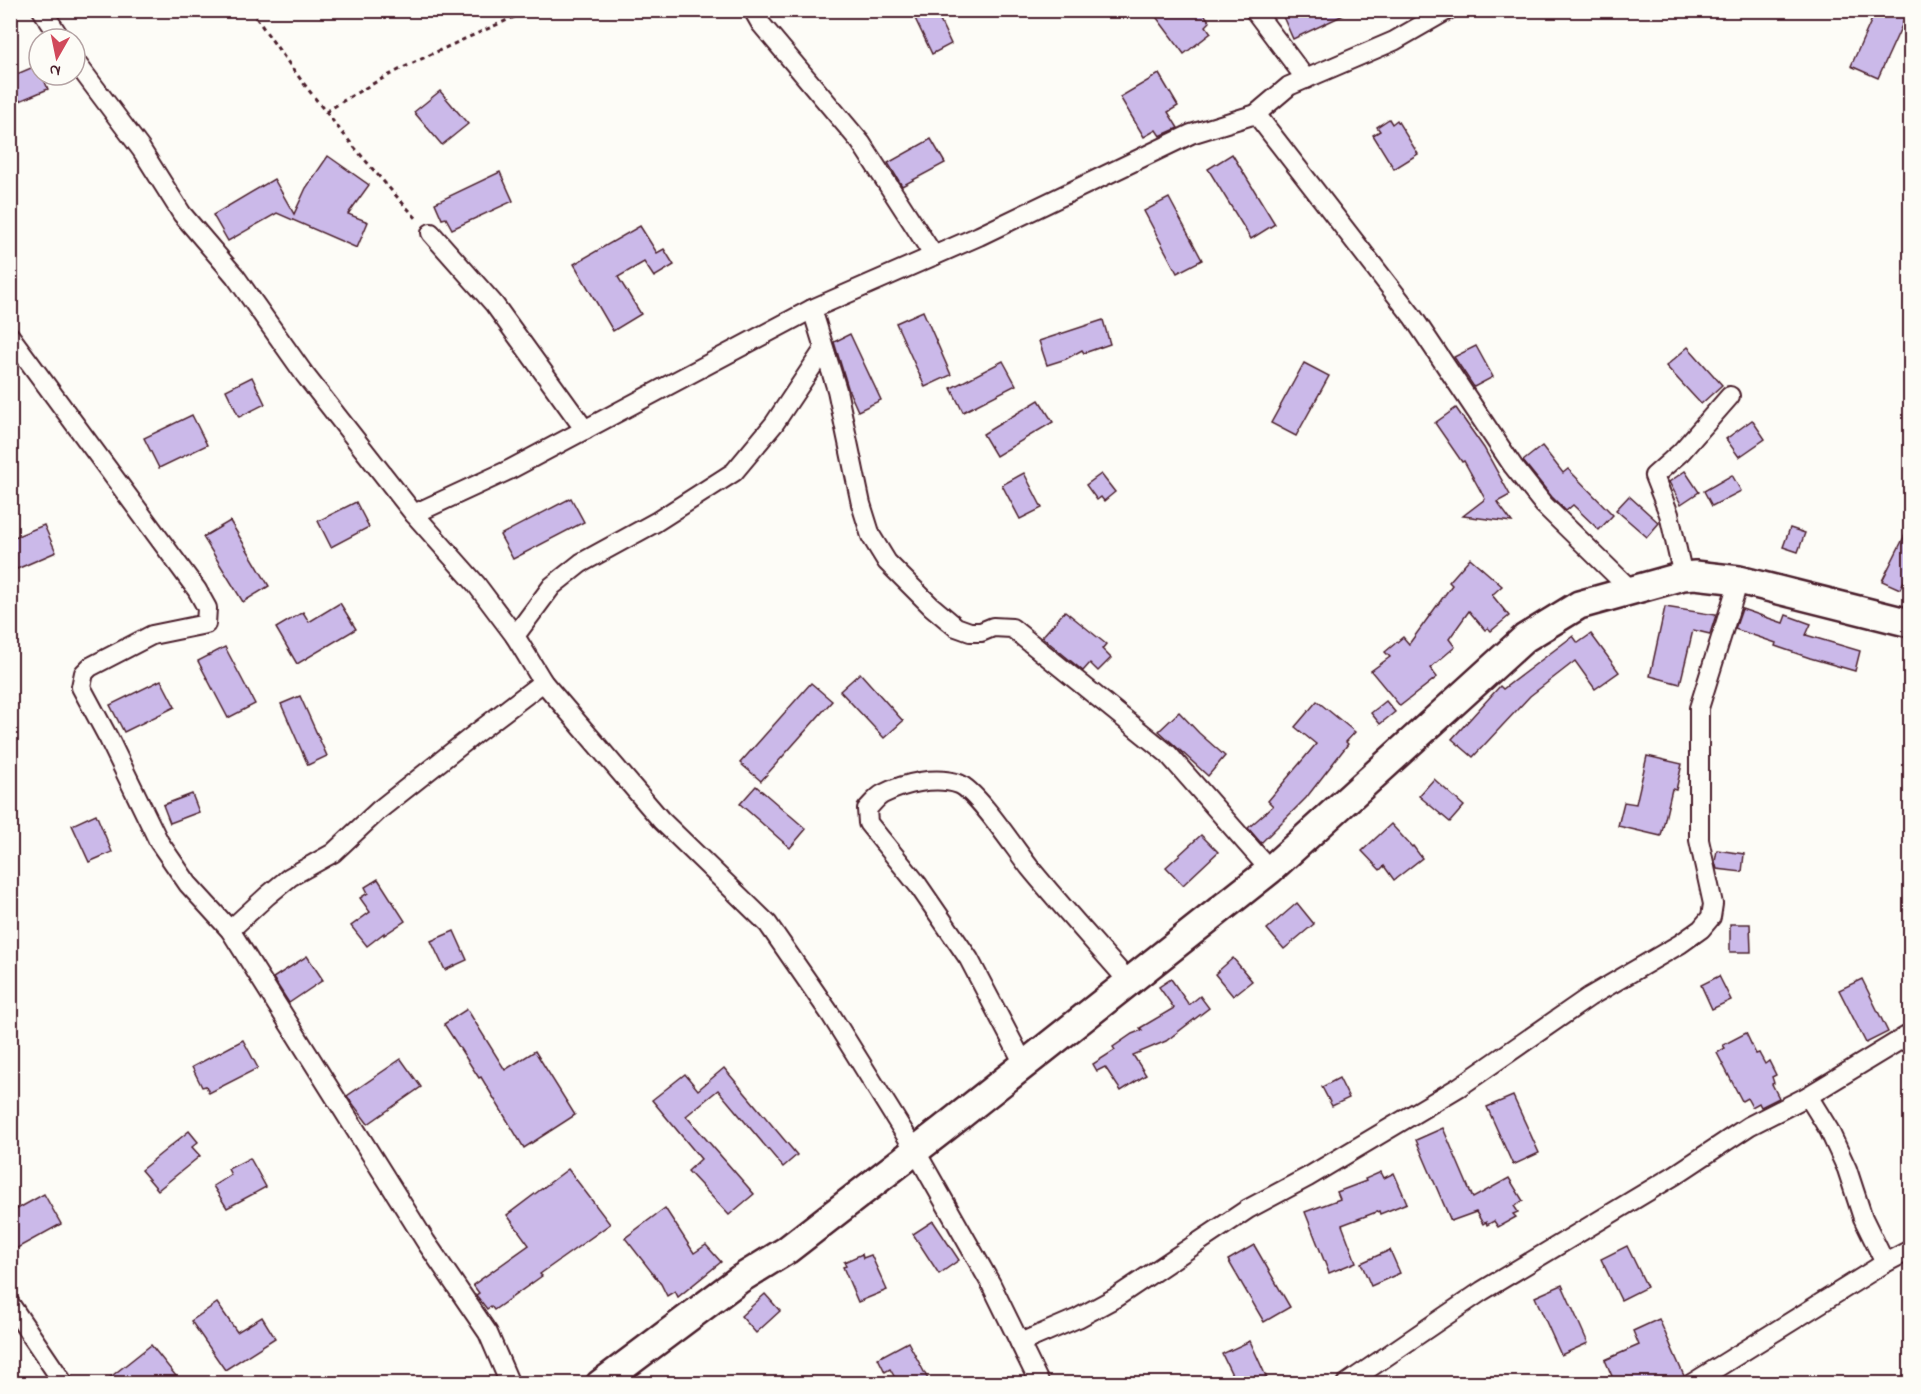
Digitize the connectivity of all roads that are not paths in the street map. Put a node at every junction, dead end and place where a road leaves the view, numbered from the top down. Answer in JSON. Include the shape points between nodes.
{"nodes":[{"id":1,"x":42,"y":10,"type":"edge"},
{"id":2,"x":753,"y":10,"type":"edge"},
{"id":3,"x":1254,"y":10,"type":"edge"},
{"id":4,"x":1448,"y":10,"type":"edge"},
{"id":5,"x":53,"y":27,"type":"edge"},
{"id":6,"x":87,"y":76,"type":"edge"},
{"id":7,"x":1306,"y":79,"type":"junction"},
{"id":8,"x":1256,"y":114,"type":"junction"},
{"id":9,"x":431,"y":233,"type":"road end"},
{"id":10,"x":934,"y":256,"type":"junction"},
{"id":11,"x":812,"y":309,"type":"junction"},
{"id":12,"x":10,"y":336,"type":"edge"},
{"id":13,"x":824,"y":350,"type":"junction"},
{"id":14,"x":1730,"y":396,"type":"dead end"},
{"id":15,"x":585,"y":430,"type":"junction"},
{"id":16,"x":414,"y":514,"type":"junction"},
{"id":17,"x":1683,"y":576,"type":"junction"},
{"id":18,"x":1739,"y":580,"type":"junction"},
{"id":19,"x":1632,"y":591,"type":"junction"},
{"id":20,"x":1911,"y":623,"type":"edge"},
{"id":21,"x":515,"y":636,"type":"junction"},
{"id":22,"x":543,"y":682,"type":"junction"},
{"id":23,"x":1270,"y":870,"type":"junction"},
{"id":24,"x":230,"y":930,"type":"junction"},
{"id":25,"x":1129,"y":982,"type":"junction"},
{"id":26,"x":1911,"y":1034,"type":"edge"},
{"id":27,"x":1024,"y":1064,"type":"junction"},
{"id":28,"x":1808,"y":1095,"type":"junction"},
{"id":29,"x":915,"y":1150,"type":"junction"},
{"id":30,"x":1911,"y":1250,"type":"edge"},
{"id":31,"x":1885,"y":1263,"type":"junction"},
{"id":32,"x":10,"y":1305,"type":"edge"},
{"id":33,"x":1020,"y":1343,"type":"junction"},
{"id":34,"x":64,"y":1383,"type":"edge"},
{"id":35,"x":510,"y":1383,"type":"edge"},
{"id":36,"x":600,"y":1383,"type":"edge"},
{"id":37,"x":1040,"y":1383,"type":"edge"},
{"id":38,"x":1346,"y":1383,"type":"edge"},
{"id":39,"x":1691,"y":1383,"type":"edge"}],
"edges":[{"from":1,"to":5,"type":"street"},
{"from":2,"to":10,"type":"street","via":[[861,143]]},
{"from":3,"to":7,"type":"street"},
{"from":4,"to":7,"type":"street","via":[[1394,41]]},
{"from":6,"to":16,"type":"street","via":[[141,149],[182,214],[235,276],[304,375]]},
{"from":7,"to":8,"type":"street","via":[[1289,86]]},
{"from":8,"to":10,"type":"street","via":[[1191,134]]},
{"from":8,"to":19,"type":"street","via":[[1413,317],[1513,466],[1544,505]]},
{"from":9,"to":15,"type":"street","via":[[494,304]]},
{"from":10,"to":11,"type":"street"},
{"from":11,"to":13,"type":"street"},
{"from":11,"to":15,"type":"street"},
{"from":12,"to":24,"type":"street","via":[[207,608],[206,624],[152,635],[90,667],[84,673],[81,687],[159,842],[188,884]]},
{"from":13,"to":21,"type":"street","via":[[774,424],[734,472],[656,522],[581,563],[552,586]]},
{"from":13,"to":23,"type":"street","via":[[837,390],[861,504],[871,536],[887,562],[956,627],[970,632],[1012,628],[1168,754]]},
{"from":14,"to":17,"type":"street","via":[[1681,452],[1654,476],[1669,514]]},
{"from":15,"to":16,"type":"street"},
{"from":16,"to":21,"type":"street","via":[[476,584]]},
{"from":17,"to":18,"type":"street"},
{"from":17,"to":19,"type":"street"},
{"from":18,"to":20,"type":"street"},
{"from":18,"to":33,"type":"street","via":[[1699,708],[1699,840],[1713,904],[1712,917],[1680,944],[1589,997],[1460,1087],[1248,1209],[1115,1298]]},
{"from":19,"to":23,"type":"street","via":[[1579,605],[1525,638]]},
{"from":21,"to":22,"type":"street"},
{"from":22,"to":24,"type":"street","via":[[379,810],[333,853],[267,896]]},
{"from":22,"to":29,"type":"street","via":[[661,820],[768,924],[831,1015]]},
{"from":23,"to":25,"type":"street"},
{"from":24,"to":35,"type":"street","via":[[426,1242],[488,1333]]},
{"from":25,"to":27,"type":"street"},
{"from":25,"to":27,"type":"street","via":[[977,798],[962,785],[932,780],[882,795],[867,809],[868,823],[918,885],[969,959]]},
{"from":26,"to":28,"type":"street"},
{"from":27,"to":29,"type":"street"},
{"from":28,"to":31,"type":"street","via":[[1847,1169],[1863,1218]]},
{"from":28,"to":38,"type":"street","via":[[1749,1126],[1482,1291]]},
{"from":29,"to":33,"type":"street"},
{"from":29,"to":36,"type":"street","via":[[787,1250]]},
{"from":30,"to":31,"type":"street"},
{"from":31,"to":39,"type":"street"},
{"from":32,"to":34,"type":"street"},
{"from":33,"to":37,"type":"street"}]}
